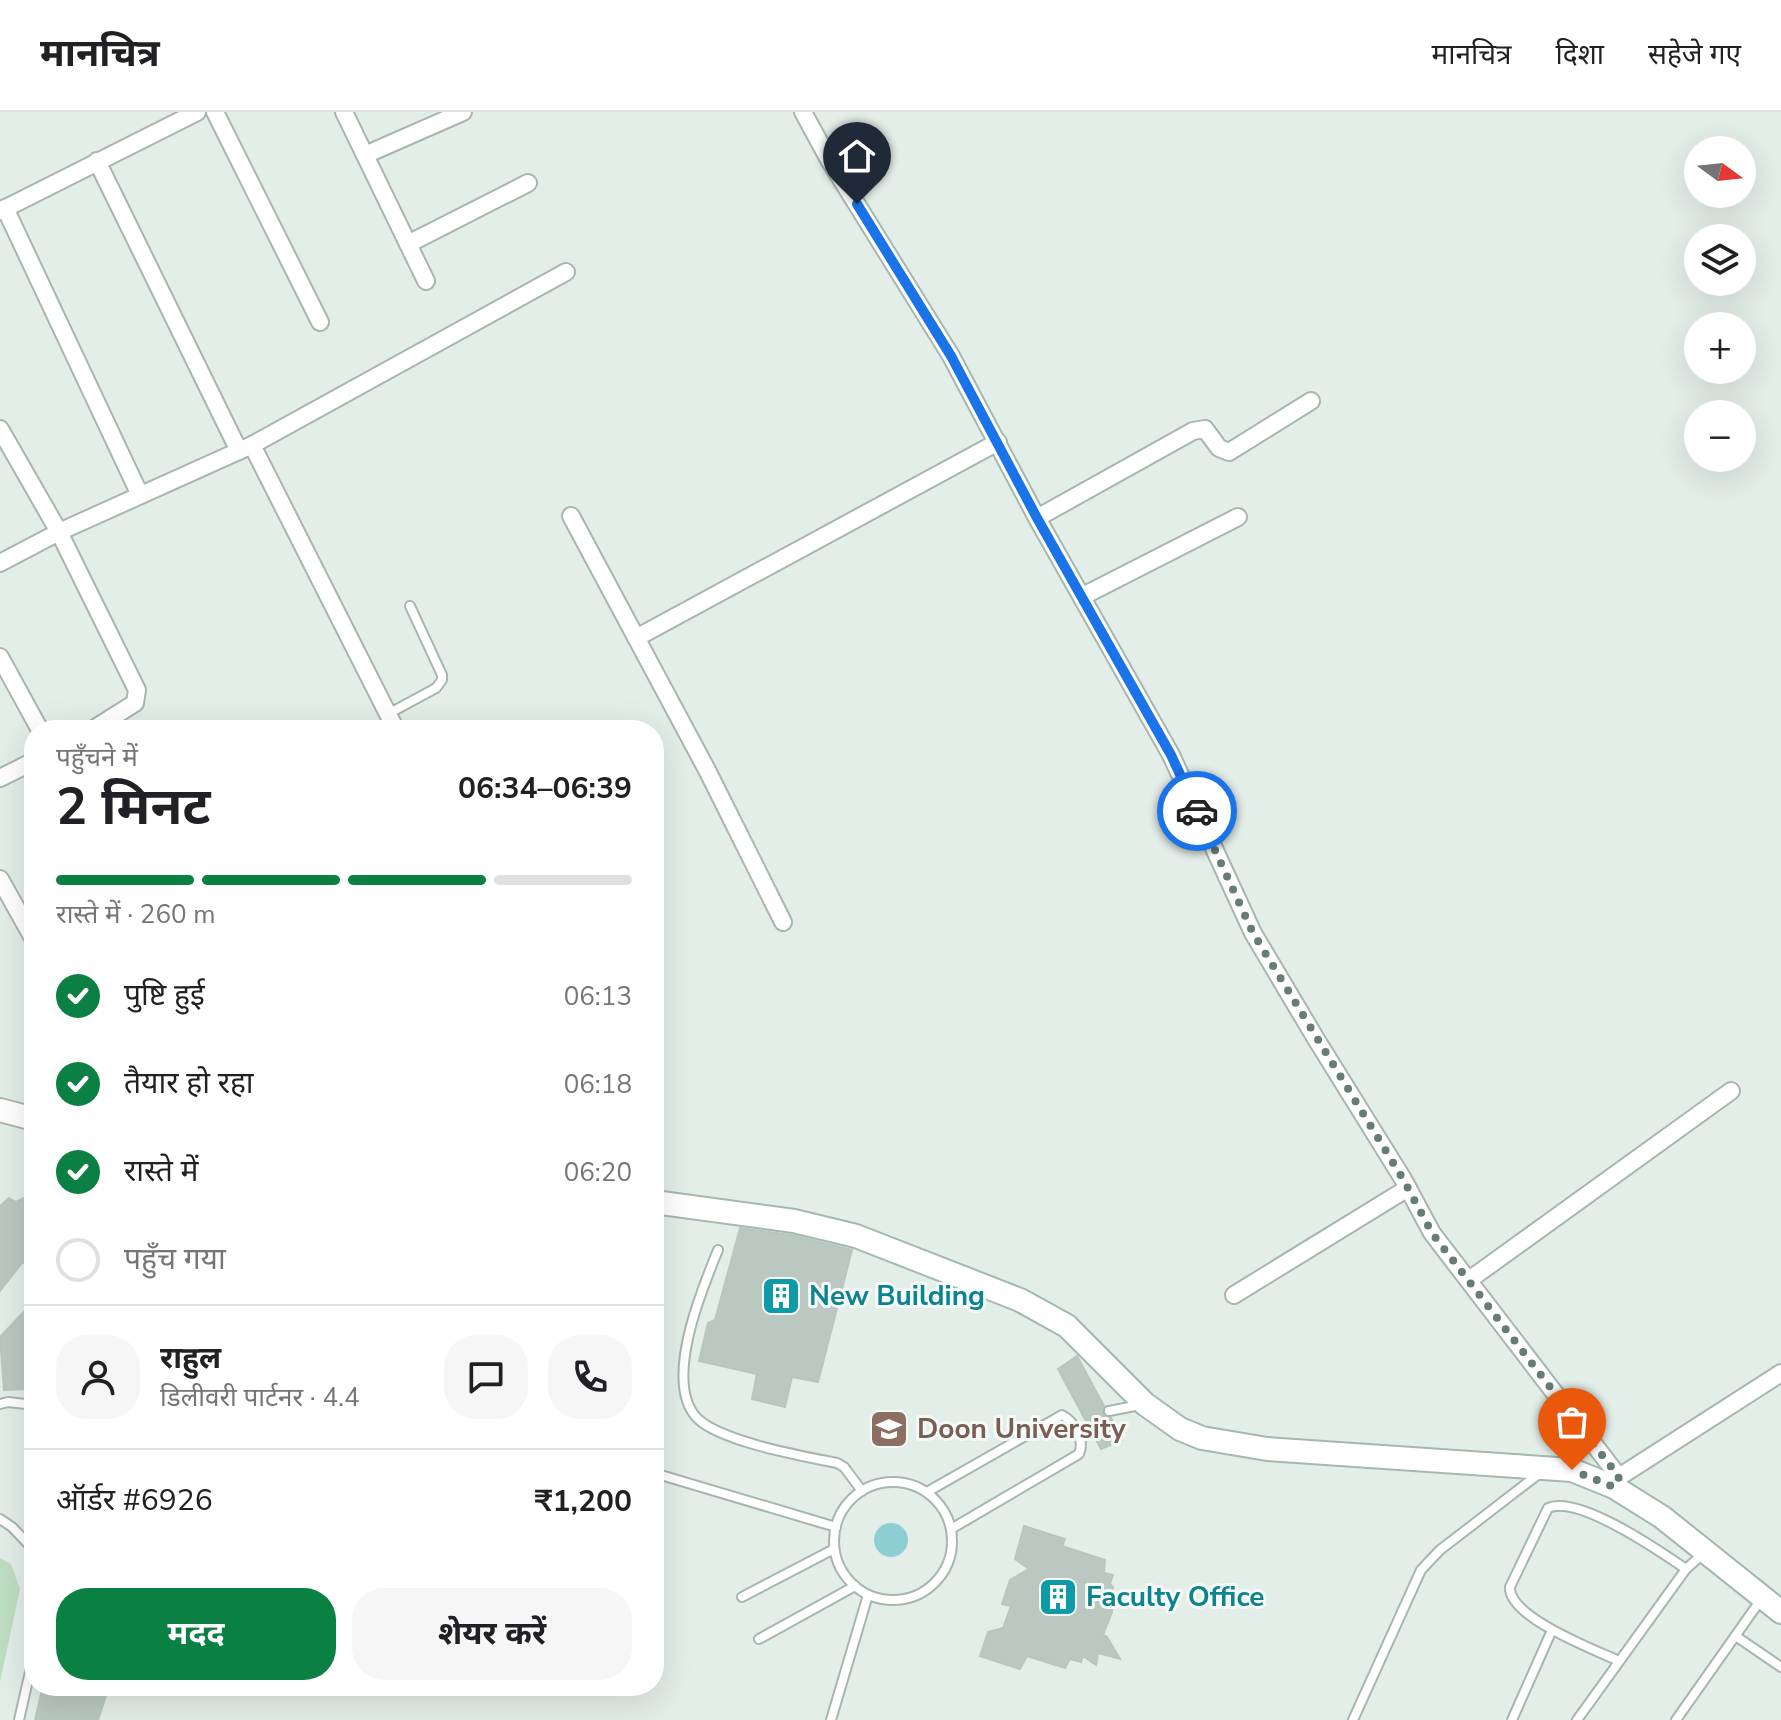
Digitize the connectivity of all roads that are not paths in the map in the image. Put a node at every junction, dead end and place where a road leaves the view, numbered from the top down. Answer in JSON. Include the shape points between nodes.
{"nodes":[{"id":1,"x":197,"y":112,"type":"edge"},
{"id":2,"x":215,"y":112,"type":"edge"},
{"id":3,"x":344,"y":112,"type":"edge"},
{"id":4,"x":463,"y":112,"type":"edge"},
{"id":5,"x":803,"y":112,"type":"edge"},
{"id":6,"x":365,"y":155,"type":"junction"},
{"id":7,"x":97,"y":161,"type":"junction"},
{"id":8,"x":528,"y":183,"type":"dead end"},
{"id":9,"x":2,"y":209,"type":"edge"},
{"id":10,"x":408,"y":244,"type":"junction"},
{"id":11,"x":566,"y":272,"type":"dead end"},
{"id":12,"x":426,"y":281,"type":"dead end"},
{"id":13,"x":320,"y":322,"type":"dead end"},
{"id":14,"x":1311,"y":401,"type":"dead end"},
{"id":15,"x":0,"y":429,"type":"edge"},
{"id":16,"x":998,"y":442,"type":"junction"},
{"id":17,"x":246,"y":448,"type":"junction"},
{"id":18,"x":140,"y":495,"type":"junction"},
{"id":19,"x":571,"y":516,"type":"dead end"},
{"id":20,"x":1238,"y":517,"type":"dead end"},
{"id":21,"x":1037,"y":518,"type":"junction"},
{"id":22,"x":59,"y":532,"type":"junction"},
{"id":23,"x":0,"y":563,"type":"edge"},
{"id":24,"x":1083,"y":596,"type":"junction"},
{"id":25,"x":410,"y":606,"type":"dead end"},
{"id":26,"x":636,"y":638,"type":"junction"},
{"id":27,"x":0,"y":657,"type":"edge"},
{"id":28,"x":388,"y":714,"type":"junction"},
{"id":29,"x":35,"y":720,"type":"edge"},
{"id":30,"x":110,"y":720,"type":"edge"},
{"id":31,"x":391,"y":720,"type":"edge"},
{"id":32,"x":24,"y":766,"type":"edge"},
{"id":33,"x":0,"y":778,"type":"edge"},
{"id":34,"x":0,"y":879,"type":"edge"},
{"id":35,"x":24,"y":922,"type":"edge"},
{"id":36,"x":783,"y":922,"type":"dead end"},
{"id":37,"x":1731,"y":1091,"type":"dead end"},
{"id":38,"x":0,"y":1110,"type":"edge"},
{"id":39,"x":24,"y":1116,"type":"edge"},
{"id":40,"x":1408,"y":1188,"type":"junction"},
{"id":41,"x":664,"y":1203,"type":"edge"},
{"id":42,"x":718,"y":1250,"type":"dead end"},
{"id":43,"x":1469,"y":1280,"type":"junction"},
{"id":44,"x":1234,"y":1295,"type":"dead end"},
{"id":45,"x":1781,"y":1373,"type":"edge"},
{"id":46,"x":0,"y":1404,"type":"edge"},
{"id":47,"x":24,"y":1404,"type":"edge"},
{"id":48,"x":1145,"y":1404,"type":"junction"},
{"id":49,"x":1109,"y":1411,"type":"dead end"},
{"id":50,"x":1086,"y":1421,"type":"dead end"},
{"id":51,"x":1075,"y":1425,"type":"junction"},
{"id":52,"x":1547,"y":1467,"type":"junction"},
{"id":53,"x":664,"y":1476,"type":"edge"},
{"id":54,"x":1616,"y":1482,"type":"junction"},
{"id":55,"x":862,"y":1491,"type":"junction"},
{"id":56,"x":927,"y":1492,"type":"junction"},
{"id":57,"x":0,"y":1519,"type":"edge"},
{"id":58,"x":836,"y":1527,"type":"junction"},
{"id":59,"x":951,"y":1529,"type":"junction"},
{"id":60,"x":24,"y":1539,"type":"edge"},
{"id":61,"x":834,"y":1549,"type":"junction"},
{"id":62,"x":1705,"y":1552,"type":"junction"},
{"id":63,"x":1686,"y":1569,"type":"junction"},
{"id":64,"x":855,"y":1586,"type":"junction"},
{"id":65,"x":868,"y":1595,"type":"junction"},
{"id":66,"x":742,"y":1597,"type":"dead end"},
{"id":67,"x":1763,"y":1598,"type":"junction"},
{"id":68,"x":1781,"y":1612,"type":"edge"},
{"id":69,"x":1552,"y":1630,"type":"junction"},
{"id":70,"x":1737,"y":1637,"type":"junction"},
{"id":71,"x":759,"y":1639,"type":"dead end"},
{"id":72,"x":1619,"y":1661,"type":"junction"},
{"id":73,"x":1781,"y":1667,"type":"edge"},
{"id":74,"x":24,"y":1696,"type":"edge"},
{"id":75,"x":19,"y":1720,"type":"edge"},
{"id":76,"x":831,"y":1720,"type":"edge"},
{"id":77,"x":1353,"y":1720,"type":"edge"},
{"id":78,"x":1512,"y":1720,"type":"edge"},
{"id":79,"x":1577,"y":1720,"type":"edge"},
{"id":80,"x":1676,"y":1720,"type":"edge"}],
"edges":[{"from":1,"to":7,"type":"street"},
{"from":2,"to":13,"type":"street"},
{"from":3,"to":6,"type":"street"},
{"from":4,"to":6,"type":"street"},
{"from":5,"to":16,"type":"street"},
{"from":6,"to":10,"type":"street"},
{"from":7,"to":9,"type":"street"},
{"from":7,"to":17,"type":"street"},
{"from":8,"to":10,"type":"street"},
{"from":9,"to":18,"type":"street"},
{"from":10,"to":12,"type":"street"},
{"from":11,"to":17,"type":"street"},
{"from":14,"to":21,"type":"street","via":[[1229,452],[1219,448],[1205,429],[1193,431]]},
{"from":15,"to":22,"type":"street"},
{"from":16,"to":21,"type":"street"},
{"from":16,"to":26,"type":"street"},
{"from":17,"to":18,"type":"street"},
{"from":17,"to":28,"type":"street"},
{"from":18,"to":22,"type":"street"},
{"from":19,"to":26,"type":"street"},
{"from":20,"to":24,"type":"street"},
{"from":21,"to":24,"type":"street"},
{"from":22,"to":23,"type":"street"},
{"from":22,"to":30,"type":"street","via":[[137,690],[135,703]]},
{"from":24,"to":40,"type":"street","via":[[1171,755],[1253,933]]},
{"from":25,"to":28,"type":"lane","via":[[442,680]]},
{"from":26,"to":36,"type":"street"},
{"from":27,"to":29,"type":"street"},
{"from":28,"to":31,"type":"street"},
{"from":32,"to":33,"type":"street"},
{"from":34,"to":35,"type":"street"},
{"from":37,"to":43,"type":"street"},
{"from":38,"to":39,"type":"main road"},
{"from":40,"to":43,"type":"street","via":[[1432,1233]]},
{"from":40,"to":44,"type":"street"},
{"from":41,"to":48,"type":"main road","via":[[794,1221],[856,1236],[1020,1300],[1067,1326]]},
{"from":42,"to":55,"type":"lane","via":[[685,1344],[683,1375],[692,1413],[724,1434],[837,1463]]},
{"from":43,"to":54,"type":"street","via":[[1596,1445]]},
{"from":45,"to":54,"type":"street"},
{"from":46,"to":47,"type":"lane"},
{"from":48,"to":49,"type":"lane"},
{"from":48,"to":52,"type":"main road","via":[[1202,1438],[1267,1449]]},
{"from":50,"to":51,"type":"lane"},
{"from":51,"to":56,"type":"lane","via":[[1062,1415]]},
{"from":51,"to":59,"type":"lane","via":[[1079,1454]]},
{"from":52,"to":54,"type":"main road"},
{"from":52,"to":77,"type":"lane","via":[[1428,1561]]},
{"from":53,"to":58,"type":"lane"},
{"from":54,"to":62,"type":"main road"},
{"from":55,"to":56,"type":"lane","via":[[883,1482],[906,1483]]},
{"from":55,"to":58,"type":"lane","via":[[846,1505]]},
{"from":56,"to":59,"type":"lane"},
{"from":57,"to":60,"type":"lane"},
{"from":58,"to":61,"type":"lane"},
{"from":59,"to":65,"type":"lane","via":[[946,1567],[929,1587],[906,1599]]},
{"from":61,"to":64,"type":"lane"},
{"from":61,"to":66,"type":"lane"},
{"from":62,"to":63,"type":"lane"},
{"from":62,"to":67,"type":"main road"},
{"from":63,"to":69,"type":"lane","via":[[1607,1520],[1550,1507],[1509,1593],[1516,1605]]},
{"from":63,"to":72,"type":"lane"},
{"from":64,"to":65,"type":"lane"},
{"from":64,"to":71,"type":"lane"},
{"from":65,"to":76,"type":"lane"},
{"from":67,"to":68,"type":"main road"},
{"from":67,"to":70,"type":"lane"},
{"from":69,"to":72,"type":"lane"},
{"from":69,"to":78,"type":"lane"},
{"from":70,"to":73,"type":"lane"},
{"from":70,"to":80,"type":"lane"},
{"from":72,"to":79,"type":"lane"},
{"from":74,"to":75,"type":"lane"}]}
